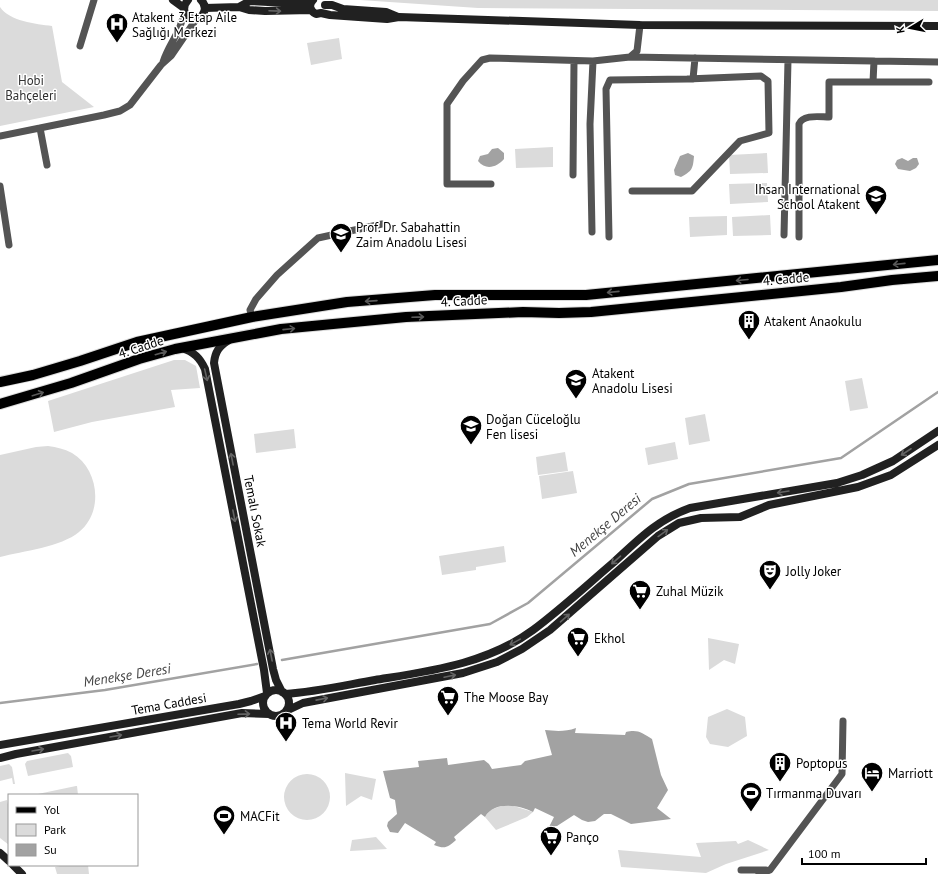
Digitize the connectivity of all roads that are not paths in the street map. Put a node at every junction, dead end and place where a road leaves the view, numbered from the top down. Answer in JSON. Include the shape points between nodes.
{"nodes":[{"id":1,"x":94,"y":0,"type":"edge"},
{"id":2,"x":173,"y":0,"type":"edge"},
{"id":3,"x":188,"y":0,"type":"edge"},
{"id":4,"x":203,"y":4,"type":"edge"},
{"id":5,"x":311,"y":4,"type":"edge"},
{"id":6,"x":324,"y":4,"type":"edge"},
{"id":7,"x":184,"y":10,"type":"junction"},
{"id":8,"x":197,"y":18,"type":"junction"},
{"id":9,"x":640,"y":25,"type":"junction"},
{"id":10,"x":938,"y":26,"type":"edge"},
{"id":11,"x":80,"y":46,"type":"dead end"},
{"id":12,"x":630,"y":57,"type":"junction"},
{"id":13,"x":695,"y":58,"type":"junction"},
{"id":14,"x":788,"y":60,"type":"junction"},
{"id":15,"x":574,"y":61,"type":"junction"},
{"id":16,"x":593,"y":61,"type":"junction"},
{"id":17,"x":874,"y":61,"type":"junction"},
{"id":18,"x":163,"y":62,"type":"junction"},
{"id":19,"x":938,"y":62,"type":"edge"},
{"id":20,"x":693,"y":79,"type":"junction"},
{"id":21,"x":873,"y":82,"type":"junction"},
{"id":22,"x":929,"y":82,"type":"dead end"},
{"id":23,"x":40,"y":128,"type":"junction"},
{"id":24,"x":0,"y":136,"type":"edge"},
{"id":25,"x":48,"y":165,"type":"dead end"},
{"id":26,"x":573,"y":175,"type":"dead end"},
{"id":27,"x":490,"y":184,"type":"dead end"},
{"id":28,"x":0,"y":186,"type":"edge"},
{"id":29,"x":632,"y":191,"type":"dead end"},
{"id":30,"x":382,"y":224,"type":"dead end"},
{"id":31,"x":592,"y":232,"type":"dead end"},
{"id":32,"x":784,"y":235,"type":"dead end"},
{"id":33,"x":609,"y":236,"type":"dead end"},
{"id":34,"x":799,"y":237,"type":"dead end"},
{"id":35,"x":9,"y":245,"type":"dead end"},
{"id":36,"x":938,"y":260,"type":"edge"},
{"id":37,"x":938,"y":276,"type":"edge"},
{"id":38,"x":252,"y":317,"type":"junction"},
{"id":39,"x":230,"y":339,"type":"junction"},
{"id":40,"x":182,"y":348,"type":"junction"},
{"id":41,"x":0,"y":382,"type":"edge"},
{"id":42,"x":0,"y":404,"type":"edge"},
{"id":43,"x":938,"y":431,"type":"edge"},
{"id":44,"x":938,"y":445,"type":"edge"},
{"id":45,"x":742,"y":499,"type":"junction"},
{"id":46,"x":728,"y":502,"type":"junction"},
{"id":47,"x":753,"y":511,"type":"junction"},
{"id":48,"x":725,"y":518,"type":"junction"},
{"id":49,"x":284,"y":693,"type":"junction"},
{"id":50,"x":266,"y":695,"type":"junction"},
{"id":51,"x":286,"y":711,"type":"junction"},
{"id":52,"x":269,"y":714,"type":"junction"},
{"id":53,"x":843,"y":721,"type":"dead end"},
{"id":54,"x":0,"y":745,"type":"edge"},
{"id":55,"x":0,"y":758,"type":"edge"},
{"id":56,"x":0,"y":853,"type":"edge"},
{"id":57,"x":8,"y":860,"type":"edge"},
{"id":58,"x":14,"y":866,"type":"edge"},
{"id":59,"x":742,"y":870,"type":"dead end"},
{"id":60,"x":770,"y":870,"type":"junction"},
{"id":61,"x":22,"y":874,"type":"edge"},
{"id":62,"x":759,"y":874,"type":"edge"}],
"edges":[{"from":1,"to":11,"type":"street"},
{"from":2,"to":7,"type":"street"},
{"from":3,"to":7,"type":"street"},
{"from":4,"to":5,"type":"street","via":[[265,11]]},
{"from":4,"to":8,"type":"street","via":[[202,15]]},
{"from":5,"to":6,"type":"street","via":[[316,14]]},
{"from":6,"to":9,"type":"street","via":[[343,9],[386,12],[399,17]]},
{"from":7,"to":8,"type":"street","via":[[188,17]]},
{"from":7,"to":18,"type":"street","via":[[181,28]]},
{"from":8,"to":18,"type":"street","via":[[171,56]]},
{"from":9,"to":10,"type":"street"},
{"from":9,"to":12,"type":"street","via":[[637,51]]},
{"from":12,"to":13,"type":"street"},
{"from":12,"to":16,"type":"street"},
{"from":13,"to":14,"type":"street"},
{"from":13,"to":20,"type":"street"},
{"from":14,"to":17,"type":"street"},
{"from":14,"to":32,"type":"street"},
{"from":15,"to":16,"type":"street"},
{"from":15,"to":26,"type":"street"},
{"from":15,"to":27,"type":"street","via":[[490,58],[482,60],[447,104],[447,184]]},
{"from":16,"to":31,"type":"street","via":[[590,124]]},
{"from":17,"to":19,"type":"street"},
{"from":17,"to":21,"type":"street"},
{"from":18,"to":23,"type":"street","via":[[130,105],[104,115]]},
{"from":20,"to":29,"type":"street","via":[[761,76],[768,81],[769,133],[740,140],[692,191]]},
{"from":20,"to":33,"type":"street","via":[[610,80],[606,88]]},
{"from":21,"to":22,"type":"street"},
{"from":21,"to":34,"type":"street","via":[[829,82],[829,117],[805,118],[800,122]]},
{"from":23,"to":24,"type":"street"},
{"from":23,"to":25,"type":"street"},
{"from":28,"to":35,"type":"street"},
{"from":30,"to":38,"type":"street","via":[[318,238],[256,299],[250,310]]},
{"from":36,"to":38,"type":"main road","name":"4. Cadde","one_way":true,"via":[[586,295],[435,296],[347,302]]},
{"from":39,"to":37,"type":"main road","name":"4. Cadde","one_way":true,"via":[[281,329],[390,318],[523,312],[591,312]]},
{"from":38,"to":41,"type":"main road","name":"4. Cadde","via":[[137,342],[33,375]]},
{"from":39,"to":40,"type":"main road","name":"4. Cadde"},
{"from":49,"to":39,"type":"street","name":"Temalı Sokak","one_way":true,"via":[[273,669],[214,363],[217,350]]},
{"from":42,"to":40,"type":"main road","name":"4. Cadde","one_way":true},
{"from":40,"to":50,"type":"street","one_way":true,"via":[[193,353],[205,368],[262,662]]},
{"from":43,"to":45,"type":"street","one_way":true,"via":[[893,461],[862,476],[837,483]]},
{"from":44,"to":47,"type":"street","via":[[877,481]]},
{"from":45,"to":46,"type":"street"},
{"from":45,"to":47,"type":"street","via":[[751,502]]},
{"from":46,"to":48,"type":"street","via":[[721,507]]},
{"from":46,"to":49,"type":"street","one_way":true,"via":[[690,508],[661,521],[557,611],[532,631],[503,648],[458,665],[309,692]]},
{"from":47,"to":48,"type":"street","via":[[740,517]]},
{"from":51,"to":48,"type":"street","one_way":true,"via":[[303,703],[464,674],[497,662],[550,630],[671,527],[690,520]]},
{"from":49,"to":50,"type":"street","via":[[275,690]]},
{"from":49,"to":51,"type":"street","via":[[289,703]]},
{"from":50,"to":52,"type":"street","via":[[262,703]]},
{"from":50,"to":54,"type":"street","name":"Tema Caddesi","via":[[240,704]]},
{"from":51,"to":52,"type":"street","via":[[278,716]]},
{"from":55,"to":52,"type":"street","one_way":true,"via":[[242,713]]},
{"from":53,"to":60,"type":"street","via":[[842,774]]},
{"from":56,"to":57,"type":"street"},
{"from":58,"to":61,"type":"street"},
{"from":59,"to":60,"type":"street"},
{"from":60,"to":62,"type":"street"}]}
